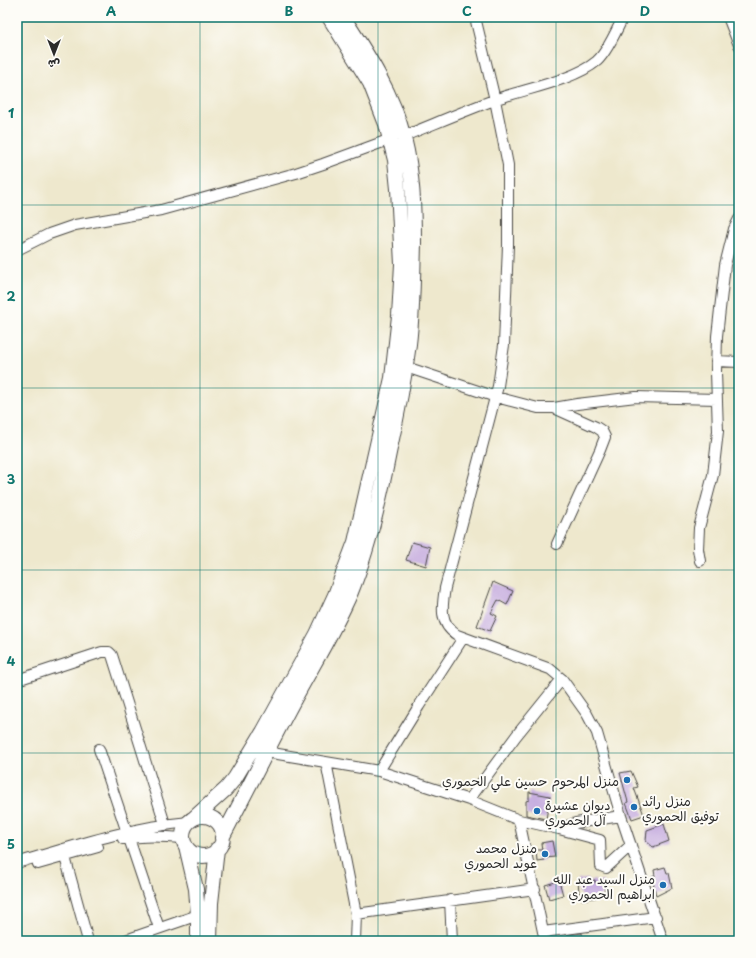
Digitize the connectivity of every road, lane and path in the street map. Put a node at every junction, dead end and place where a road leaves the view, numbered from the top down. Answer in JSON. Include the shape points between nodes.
{"nodes":[{"id":1,"x":329,"y":17,"type":"edge"},
{"id":2,"x":343,"y":17,"type":"edge"},
{"id":3,"x":475,"y":17,"type":"edge"},
{"id":4,"x":623,"y":17,"type":"edge"},
{"id":5,"x":728,"y":17,"type":"edge"},
{"id":6,"x":739,"y":45,"type":"edge"},
{"id":7,"x":495,"y":100,"type":"junction"},
{"id":8,"x":397,"y":138,"type":"junction"},
{"id":9,"x":739,"y":219,"type":"edge"},
{"id":10,"x":17,"y":250,"type":"edge"},
{"id":11,"x":716,"y":361,"type":"junction"},
{"id":12,"x":739,"y":362,"type":"edge"},
{"id":13,"x":406,"y":367,"type":"junction"},
{"id":14,"x":496,"y":397,"type":"junction"},
{"id":15,"x":717,"y":399,"type":"junction"},
{"id":16,"x":554,"y":408,"type":"junction"},
{"id":17,"x":557,"y":544,"type":"dead end"},
{"id":18,"x":700,"y":561,"type":"dead end"},
{"id":19,"x":463,"y":638,"type":"junction"},
{"id":20,"x":562,"y":679,"type":"junction"},
{"id":21,"x":17,"y":680,"type":"edge"},
{"id":22,"x":99,"y":749,"type":"dead end"},
{"id":23,"x":266,"y":752,"type":"junction"},
{"id":24,"x":326,"y":762,"type":"junction"},
{"id":25,"x":379,"y":771,"type":"junction"},
{"id":26,"x":469,"y":800,"type":"junction"},
{"id":27,"x":621,"y":816,"type":"junction"},
{"id":28,"x":192,"y":820,"type":"junction"},
{"id":29,"x":520,"y":820,"type":"junction"},
{"id":30,"x":165,"y":824,"type":"junction"},
{"id":31,"x":559,"y":829,"type":"junction"},
{"id":32,"x":128,"y":834,"type":"junction"},
{"id":33,"x":184,"y":842,"type":"junction"},
{"id":34,"x":220,"y":844,"type":"junction"},
{"id":35,"x":631,"y":845,"type":"junction"},
{"id":36,"x":65,"y":857,"type":"junction"},
{"id":37,"x":17,"y":863,"type":"edge"},
{"id":38,"x":17,"y":869,"type":"edge"},
{"id":39,"x":535,"y":889,"type":"junction"},
{"id":40,"x":450,"y":900,"type":"junction"},
{"id":41,"x":356,"y":914,"type":"junction"},
{"id":42,"x":198,"y":915,"type":"junction"},
{"id":43,"x":656,"y":917,"type":"junction"},
{"id":44,"x":159,"y":928,"type":"junction"},
{"id":45,"x":544,"y":936,"type":"edge"},
{"id":46,"x":88,"y":941,"type":"edge"},
{"id":47,"x":123,"y":941,"type":"edge"},
{"id":48,"x":198,"y":941,"type":"edge"},
{"id":49,"x":210,"y":941,"type":"edge"},
{"id":50,"x":355,"y":941,"type":"edge"},
{"id":51,"x":452,"y":941,"type":"edge"},
{"id":52,"x":663,"y":941,"type":"edge"}],
"edges":[{"from":1,"to":8,"type":"main road","via":[[370,83]]},
{"from":2,"to":8,"type":"main road","via":[[388,92],[395,110]]},
{"from":3,"to":7,"type":"street"},
{"from":4,"to":7,"type":"street","via":[[600,58],[589,67],[561,79]]},
{"from":5,"to":6,"type":"street"},
{"from":7,"to":8,"type":"street"},
{"from":7,"to":14,"type":"street","via":[[505,145],[509,188],[504,345]]},
{"from":8,"to":10,"type":"street","via":[[310,168],[161,210],[75,225]]},
{"from":8,"to":13,"type":"main road","via":[[410,169],[414,224],[414,274]]},
{"from":8,"to":28,"type":"main road","via":[[395,160],[402,264],[399,316],[392,378],[355,542],[342,580],[317,634],[263,732],[231,783]]},
{"from":9,"to":11,"type":"street","via":[[725,265]]},
{"from":11,"to":12,"type":"street"},
{"from":11,"to":15,"type":"street"},
{"from":13,"to":14,"type":"street"},
{"from":13,"to":23,"type":"main road","via":[[375,517],[356,578],[343,608]]},
{"from":14,"to":16,"type":"street","via":[[538,408]]},
{"from":14,"to":19,"type":"street","via":[[467,500],[443,601],[442,609],[447,627]]},
{"from":15,"to":16,"type":"street","via":[[636,397]]},
{"from":15,"to":18,"type":"street","via":[[718,431],[714,475],[699,528]]},
{"from":16,"to":17,"type":"street","via":[[596,427],[602,431],[604,437]]},
{"from":19,"to":20,"type":"street","via":[[544,666]]},
{"from":19,"to":25,"type":"street"},
{"from":20,"to":26,"type":"street"},
{"from":20,"to":27,"type":"street","via":[[597,733]]},
{"from":21,"to":30,"type":"street","via":[[102,652],[109,652]]},
{"from":22,"to":32,"type":"street"},
{"from":23,"to":24,"type":"street"},
{"from":23,"to":34,"type":"main road"},
{"from":24,"to":25,"type":"street"},
{"from":24,"to":41,"type":"street"},
{"from":25,"to":26,"type":"street"},
{"from":26,"to":29,"type":"street"},
{"from":27,"to":31,"type":"street","via":[[576,823]]},
{"from":27,"to":35,"type":"street"},
{"from":28,"to":30,"type":"street"},
{"from":28,"to":33,"type":"main road","via":[[183,832]]},
{"from":28,"to":34,"type":"main road","via":[[200,816],[212,818],[220,827]]},
{"from":29,"to":31,"type":"street"},
{"from":29,"to":39,"type":"street"},
{"from":30,"to":32,"type":"street"},
{"from":31,"to":35,"type":"street","via":[[600,840],[601,866],[604,868]]},
{"from":32,"to":33,"type":"street","via":[[159,836]]},
{"from":32,"to":36,"type":"street"},
{"from":32,"to":37,"type":"street"},
{"from":32,"to":44,"type":"street"},
{"from":33,"to":34,"type":"main road","via":[[198,855],[209,855]]},
{"from":33,"to":42,"type":"main road","via":[[194,876]]},
{"from":34,"to":49,"type":"main road","via":[[211,903]]},
{"from":35,"to":43,"type":"street"},
{"from":36,"to":38,"type":"street"},
{"from":36,"to":46,"type":"street"},
{"from":39,"to":40,"type":"street"},
{"from":39,"to":45,"type":"street"},
{"from":40,"to":41,"type":"street"},
{"from":40,"to":51,"type":"street"},
{"from":41,"to":50,"type":"street"},
{"from":42,"to":44,"type":"street"},
{"from":42,"to":48,"type":"main road"},
{"from":43,"to":45,"type":"street"},
{"from":43,"to":52,"type":"street"},
{"from":44,"to":47,"type":"street"}]}
